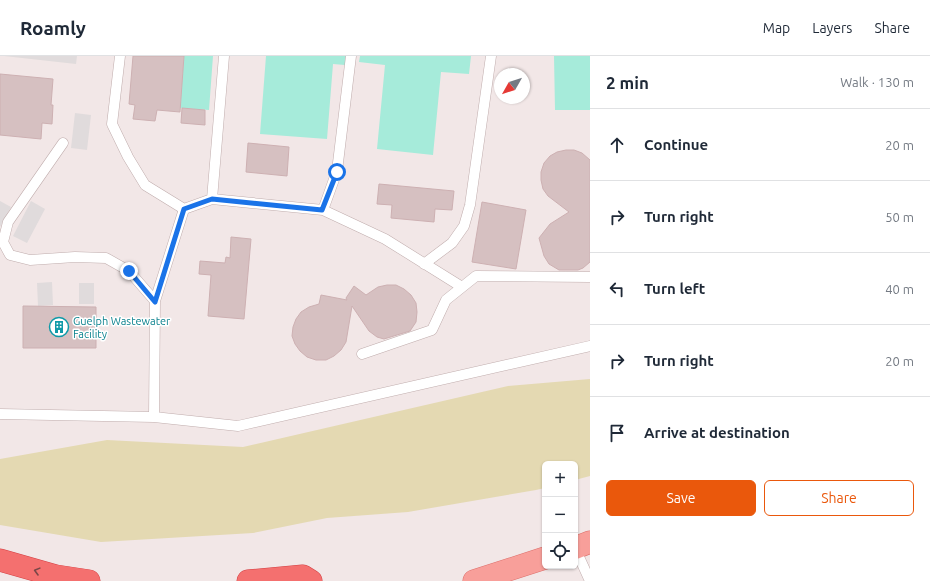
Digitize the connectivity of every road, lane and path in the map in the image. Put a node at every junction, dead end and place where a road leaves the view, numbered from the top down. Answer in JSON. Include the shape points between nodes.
{"nodes":[{"id":1,"x":120,"y":56,"type":"edge"},
{"id":2,"x":224,"y":56,"type":"edge"},
{"id":3,"x":351,"y":56,"type":"edge"},
{"id":4,"x":491,"y":56,"type":"edge"},
{"id":5,"x":63,"y":143,"type":"dead end"},
{"id":6,"x":212,"y":199,"type":"junction"},
{"id":7,"x":184,"y":209,"type":"junction"},
{"id":8,"x":322,"y":210,"type":"junction"},
{"id":9,"x":424,"y":264,"type":"junction"},
{"id":10,"x":590,"y":277,"type":"edge"},
{"id":11,"x":462,"y":287,"type":"junction"},
{"id":12,"x":155,"y":302,"type":"junction"},
{"id":13,"x":590,"y":346,"type":"edge"},
{"id":14,"x":362,"y":354,"type":"dead end"},
{"id":15,"x":0,"y":414,"type":"edge"},
{"id":16,"x":154,"y":417,"type":"junction"},
{"id":17,"x":590,"y":542,"type":"edge"},
{"id":18,"x":578,"y":547,"type":"edge"},
{"id":19,"x":578,"y":555,"type":"edge"},
{"id":20,"x":542,"y":559,"type":"edge"},
{"id":21,"x":0,"y":560,"type":"edge"},
{"id":22,"x":89,"y":581,"type":"edge"},
{"id":23,"x":248,"y":581,"type":"edge"},
{"id":24,"x":311,"y":581,"type":"edge"},
{"id":25,"x":474,"y":581,"type":"edge"},
{"id":26,"x":590,"y":581,"type":"edge"}],
"edges":[{"from":1,"to":7,"type":"lane","via":[[112,124],[145,185]]},
{"from":2,"to":6,"type":"lane"},
{"from":3,"to":8,"type":"lane","via":[[337,172]]},
{"from":4,"to":9,"type":"lane","via":[[470,205],[464,226],[452,243]]},
{"from":5,"to":12,"type":"lane","via":[[8,222],[3,242],[10,255],[30,260],[106,258],[129,271]]},
{"from":6,"to":7,"type":"lane"},
{"from":6,"to":8,"type":"lane"},
{"from":7,"to":12,"type":"lane"},
{"from":8,"to":9,"type":"lane","via":[[385,240]]},
{"from":9,"to":11,"type":"lane"},
{"from":10,"to":11,"type":"lane","via":[[476,276]]},
{"from":11,"to":14,"type":"lane","via":[[446,300],[432,330]]},
{"from":12,"to":16,"type":"lane"},
{"from":13,"to":16,"type":"lane","via":[[238,426]]},
{"from":15,"to":16,"type":"lane"},
{"from":17,"to":18,"type":"main road"},
{"from":19,"to":26,"type":"lane"},
{"from":20,"to":25,"type":"main road"},
{"from":22,"to":21,"type":"highway","one_way":true,"via":[[56,576]]},
{"from":23,"to":24,"type":"highway","via":[[303,576]]}]}
